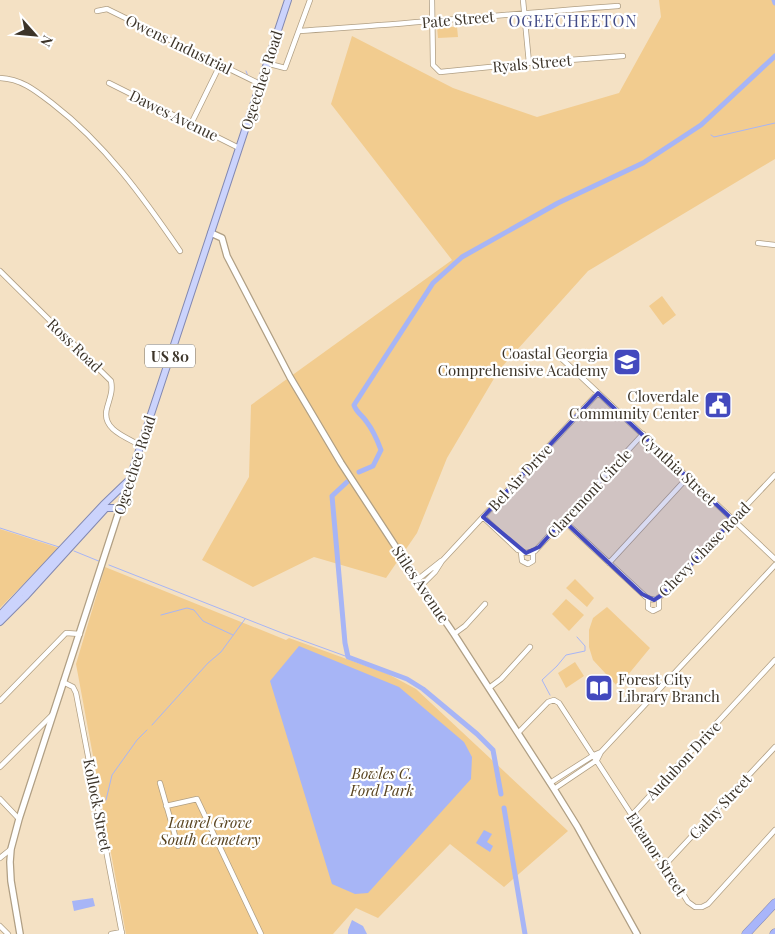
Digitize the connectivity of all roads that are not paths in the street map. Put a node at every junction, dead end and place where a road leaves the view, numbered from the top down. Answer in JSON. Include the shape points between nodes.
{"nodes":[{"id":1,"x":288,"y":0,"type":"edge"},
{"id":2,"x":310,"y":0,"type":"edge"},
{"id":3,"x":432,"y":0,"type":"edge"},
{"id":4,"x":523,"y":0,"type":"edge"},
{"id":5,"x":618,"y":6,"type":"dead end"},
{"id":6,"x":97,"y":11,"type":"dead end"},
{"id":7,"x":523,"y":13,"type":"junction"},
{"id":8,"x":433,"y":21,"type":"junction"},
{"id":9,"x":299,"y":31,"type":"junction"},
{"id":10,"x":623,"y":56,"type":"dead end"},
{"id":11,"x":266,"y":63,"type":"junction"},
{"id":12,"x":529,"y":63,"type":"junction"},
{"id":13,"x":220,"y":65,"type":"junction"},
{"id":14,"x":0,"y":78,"type":"edge"},
{"id":15,"x":109,"y":83,"type":"dead end"},
{"id":16,"x":260,"y":84,"type":"junction"},
{"id":17,"x":190,"y":124,"type":"junction"},
{"id":18,"x":239,"y":148,"type":"junction"},
{"id":19,"x":211,"y":233,"type":"junction"},
{"id":20,"x":758,"y":243,"type":"dead end"},
{"id":21,"x":775,"y":245,"type":"edge"},
{"id":22,"x":180,"y":251,"type":"dead end"},
{"id":23,"x":0,"y":272,"type":"edge"},
{"id":24,"x":562,"y":358,"type":"dead end"},
{"id":25,"x":598,"y":393,"type":"junction"},
{"id":26,"x":643,"y":434,"type":"junction"},
{"id":27,"x":140,"y":445,"type":"junction"},
{"id":28,"x":775,"y":475,"type":"edge"},
{"id":29,"x":688,"y":478,"type":"junction"},
{"id":30,"x":130,"y":480,"type":"junction"},
{"id":31,"x":120,"y":508,"type":"junction"},
{"id":32,"x":483,"y":517,"type":"junction"},
{"id":33,"x":563,"y":520,"type":"junction"},
{"id":34,"x":733,"y":520,"type":"junction"},
{"id":35,"x":533,"y":551,"type":"junction"},
{"id":36,"x":521,"y":552,"type":"junction"},
{"id":37,"x":775,"y":559,"type":"edge"},
{"id":38,"x":442,"y":560,"type":"junction"},
{"id":39,"x":608,"y":563,"type":"junction"},
{"id":40,"x":775,"y":565,"type":"edge"},
{"id":41,"x":417,"y":580,"type":"junction"},
{"id":42,"x":421,"y":586,"type":"junction"},
{"id":43,"x":659,"y":598,"type":"junction"},
{"id":44,"x":648,"y":599,"type":"junction"},
{"id":45,"x":485,"y":604,"type":"dead end"},
{"id":46,"x":0,"y":615,"type":"edge"},
{"id":47,"x":0,"y":622,"type":"edge"},
{"id":48,"x":80,"y":634,"type":"junction"},
{"id":49,"x":454,"y":634,"type":"junction"},
{"id":50,"x":530,"y":647,"type":"dead end"},
{"id":51,"x":775,"y":660,"type":"edge"},
{"id":52,"x":64,"y":682,"type":"junction"},
{"id":53,"x":489,"y":688,"type":"junction"},
{"id":54,"x":0,"y":701,"type":"edge"},
{"id":55,"x":53,"y":714,"type":"junction"},
{"id":56,"x":518,"y":733,"type":"junction"},
{"id":57,"x":775,"y":747,"type":"edge"},
{"id":58,"x":601,"y":752,"type":"junction"},
{"id":59,"x":594,"y":755,"type":"junction"},
{"id":60,"x":597,"y":760,"type":"junction"},
{"id":61,"x":0,"y":767,"type":"edge"},
{"id":62,"x":160,"y":783,"type":"dead end"},
{"id":63,"x":550,"y":783,"type":"junction"},
{"id":64,"x":554,"y":789,"type":"junction"},
{"id":65,"x":0,"y":799,"type":"edge"},
{"id":66,"x":166,"y":806,"type":"junction"},
{"id":67,"x":632,"y":816,"type":"junction"},
{"id":68,"x":19,"y":818,"type":"junction"},
{"id":69,"x":775,"y":830,"type":"edge"},
{"id":70,"x":178,"y":846,"type":"dead end"},
{"id":71,"x":11,"y":849,"type":"junction"},
{"id":72,"x":0,"y":858,"type":"edge"},
{"id":73,"x":664,"y":865,"type":"junction"},
{"id":74,"x":775,"y":903,"type":"edge"},
{"id":75,"x":0,"y":926,"type":"edge"},
{"id":76,"x":122,"y":933,"type":"edge"},
{"id":77,"x":8,"y":934,"type":"edge"},
{"id":78,"x":20,"y":934,"type":"edge"},
{"id":79,"x":111,"y":934,"type":"edge"},
{"id":80,"x":261,"y":934,"type":"edge"},
{"id":81,"x":637,"y":934,"type":"edge"},
{"id":82,"x":746,"y":934,"type":"edge"}],
"edges":[{"from":1,"to":11,"type":"main road","name":"Ogeechee Road","number":"US 80"},
{"from":2,"to":9,"type":"street"},
{"from":3,"to":8,"type":"street"},
{"from":4,"to":7,"type":"street"},
{"from":5,"to":7,"type":"street","name":"Pate Street"},
{"from":6,"to":13,"type":"street","name":"Owens Industrial","via":[[108,9]]},
{"from":7,"to":8,"type":"street","name":"Pate Street"},
{"from":7,"to":12,"type":"street"},
{"from":8,"to":9,"type":"street","name":"Pate Street"},
{"from":8,"to":12,"type":"street","name":"Ryals Street","via":[[433,65],[440,72]]},
{"from":9,"to":11,"type":"street","via":[[286,68]]},
{"from":10,"to":12,"type":"street","name":"Ryals Street"},
{"from":11,"to":16,"type":"main road","name":"Ogeechee Road","number":"US 80"},
{"from":13,"to":16,"type":"street","name":"Owens Industrial"},
{"from":13,"to":17,"type":"street"},
{"from":14,"to":22,"type":"street","via":[[21,81],[88,134],[135,188]]},
{"from":15,"to":17,"type":"street","name":"Dawes Avenue"},
{"from":16,"to":18,"type":"main road","name":"Ogeechee Road","number":"US 80"},
{"from":17,"to":18,"type":"street","name":"Dawes Avenue"},
{"from":18,"to":19,"type":"main road","name":"Ogeechee Road","number":"US 80"},
{"from":19,"to":27,"type":"main road","name":"Ogeechee Road","number":"US 80"},
{"from":19,"to":41,"type":"street","name":"Stiles Avenue","via":[[222,238],[227,256],[290,377]]},
{"from":20,"to":21,"type":"street"},
{"from":23,"to":27,"type":"street","name":"Ross Road","via":[[111,380],[113,391],[106,410],[107,422],[111,429]]},
{"from":24,"to":25,"type":"street","name":"Cynthia Street"},
{"from":25,"to":26,"type":"street","name":"Cynthia Street"},
{"from":25,"to":32,"type":"street","name":"Bel Air Drive"},
{"from":26,"to":29,"type":"street","name":"Cynthia Street"},
{"from":26,"to":33,"type":"street","name":"Claremont Circle"},
{"from":27,"to":30,"type":"main road","name":"Ogeechee Road","number":"US 80"},
{"from":28,"to":34,"type":"street","name":"Chevy Chase Road"},
{"from":29,"to":34,"type":"street","name":"Cynthia Street"},
{"from":29,"to":39,"type":"street"},
{"from":30,"to":31,"type":"main road","name":"Ogeechee Road","number":"US 80"},
{"from":30,"to":46,"type":"main road"},
{"from":31,"to":47,"type":"main road","via":[[106,508]]},
{"from":31,"to":48,"type":"street","name":"Ogeechee Road"},
{"from":32,"to":36,"type":"street","name":"Claremont Circle"},
{"from":32,"to":38,"type":"street","name":"Bel Air Drive"},
{"from":33,"to":35,"type":"street","name":"Claremont Circle"},
{"from":33,"to":39,"type":"street","name":"Chevy Chase Road"},
{"from":34,"to":37,"type":"street","name":"Cynthia Street"},
{"from":34,"to":43,"type":"street","name":"Chevy Chase Road"},
{"from":35,"to":36,"type":"street"},
{"from":35,"to":36,"type":"street","name":"Claremont Circle","via":[[533,561],[528,564],[522,561]]},
{"from":38,"to":41,"type":"street","name":"Bel Air Drive"},
{"from":38,"to":42,"type":"street","name":"Bel Air Drive"},
{"from":39,"to":44,"type":"street","name":"Chevy Chase Road"},
{"from":40,"to":58,"type":"street"},
{"from":41,"to":42,"type":"street","name":"Stiles Avenue"},
{"from":42,"to":49,"type":"street","name":"Stiles Avenue"},
{"from":43,"to":44,"type":"street","name":"Chevy Chase Road"},
{"from":43,"to":44,"type":"street","via":[[660,608],[653,612],[648,608]]},
{"from":45,"to":49,"type":"street"},
{"from":48,"to":52,"type":"street","name":"Ogeechee Road"},
{"from":48,"to":54,"type":"street","via":[[66,633]]},
{"from":49,"to":53,"type":"street","name":"Stiles Avenue"},
{"from":50,"to":53,"type":"street"},
{"from":51,"to":67,"type":"street","name":"Audubon Drive"},
{"from":52,"to":55,"type":"street","name":"Ogeechee Road"},
{"from":52,"to":76,"type":"street","name":"Kollock Street","via":[[76,693]]},
{"from":53,"to":56,"type":"street","name":"Stiles Avenue"},
{"from":55,"to":61,"type":"street"},
{"from":55,"to":68,"type":"street","name":"Ogeechee Road"},
{"from":56,"to":59,"type":"street","name":"Eleanor Street","via":[[548,702],[554,700]]},
{"from":56,"to":63,"type":"street","name":"Stiles Avenue"},
{"from":57,"to":73,"type":"street","name":"Cathy Street"},
{"from":58,"to":59,"type":"street"},
{"from":58,"to":60,"type":"street"},
{"from":59,"to":60,"type":"street","name":"Eleanor Street"},
{"from":59,"to":63,"type":"street"},
{"from":60,"to":64,"type":"street"},
{"from":60,"to":67,"type":"street","name":"Eleanor Street"},
{"from":62,"to":66,"type":"street"},
{"from":63,"to":64,"type":"street","name":"Stiles Avenue"},
{"from":64,"to":81,"type":"street","name":"Stiles Avenue"},
{"from":65,"to":68,"type":"street"},
{"from":66,"to":70,"type":"street"},
{"from":66,"to":80,"type":"street","via":[[196,799]]},
{"from":67,"to":73,"type":"street","name":"Eleanor Street"},
{"from":68,"to":71,"type":"street","name":"Ogeechee Road"},
{"from":69,"to":73,"type":"street","name":"Eleanor Street","via":[[702,907],[694,907],[688,902]]},
{"from":71,"to":72,"type":"street"},
{"from":71,"to":78,"type":"street","name":"Ogeechee Road","via":[[11,880]]},
{"from":74,"to":82,"type":"highway"},
{"from":75,"to":77,"type":"street"},
{"from":76,"to":79,"type":"street"}]}
